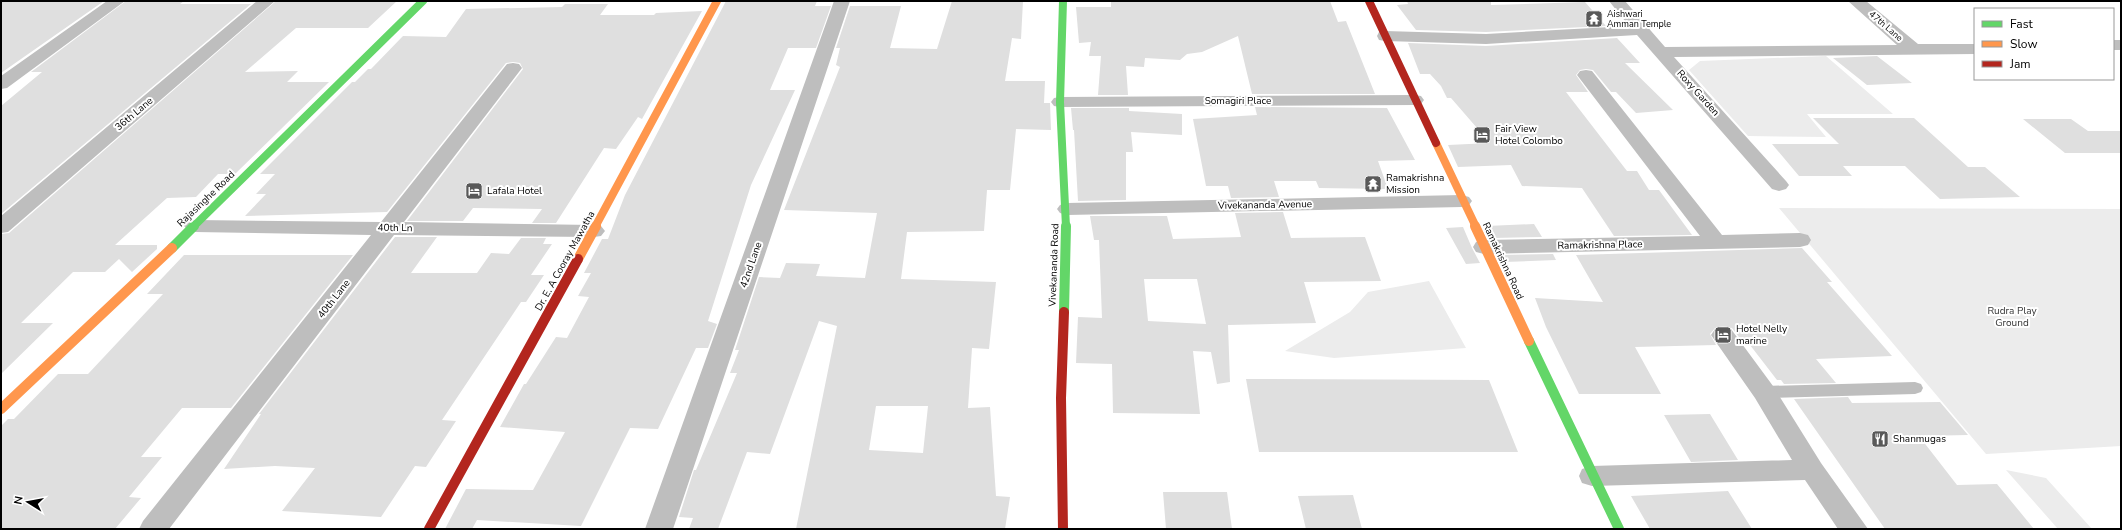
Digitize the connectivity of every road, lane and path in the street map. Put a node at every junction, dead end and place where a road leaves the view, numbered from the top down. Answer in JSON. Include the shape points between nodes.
{"nodes":[{"id":1,"x":117,"y":1,"type":"edge"},
{"id":2,"x":267,"y":1,"type":"edge"},
{"id":3,"x":422,"y":1,"type":"edge"},
{"id":4,"x":717,"y":1,"type":"edge"},
{"id":5,"x":842,"y":1,"type":"edge"},
{"id":6,"x":1063,"y":1,"type":"edge"},
{"id":7,"x":1368,"y":1,"type":"edge"},
{"id":8,"x":1617,"y":1,"type":"edge"},
{"id":9,"x":1856,"y":1,"type":"edge"},
{"id":10,"x":1641,"y":30,"type":"junction"},
{"id":11,"x":1385,"y":36,"type":"junction"},
{"id":12,"x":1974,"y":49,"type":"edge"},
{"id":13,"x":1915,"y":51,"type":"junction"},
{"id":14,"x":1661,"y":52,"type":"junction"},
{"id":15,"x":513,"y":68,"type":"dead end"},
{"id":16,"x":1586,"y":74,"type":"dead end"},
{"id":17,"x":1,"y":84,"type":"edge"},
{"id":18,"x":1415,"y":100,"type":"junction"},
{"id":19,"x":1060,"y":102,"type":"junction"},
{"id":20,"x":1779,"y":185,"type":"dead end"},
{"id":21,"x":1462,"y":201,"type":"junction"},
{"id":22,"x":1067,"y":209,"type":"junction"},
{"id":23,"x":195,"y":226,"type":"junction"},
{"id":24,"x":1,"y":227,"type":"edge"},
{"id":25,"x":390,"y":228,"type":"junction"},
{"id":26,"x":594,"y":231,"type":"junction"},
{"id":27,"x":1800,"y":240,"type":"dead end"},
{"id":28,"x":1716,"y":242,"type":"junction"},
{"id":29,"x":1484,"y":247,"type":"junction"},
{"id":30,"x":1723,"y":335,"type":"dead end"},
{"id":31,"x":1915,"y":388,"type":"dead end"},
{"id":32,"x":1764,"y":392,"type":"junction"},
{"id":33,"x":1,"y":409,"type":"edge"},
{"id":34,"x":1812,"y":470,"type":"junction"},
{"id":35,"x":1592,"y":476,"type":"junction"},
{"id":36,"x":152,"y":529,"type":"edge"},
{"id":37,"x":429,"y":529,"type":"edge"},
{"id":38,"x":659,"y":529,"type":"edge"},
{"id":39,"x":1063,"y":529,"type":"edge"},
{"id":40,"x":1619,"y":529,"type":"edge"},
{"id":41,"x":1854,"y":529,"type":"edge"}],
"edges":[{"from":1,"to":17,"type":"street"},
{"from":2,"to":24,"type":"street","name":"36th Lane"},
{"from":3,"to":23,"type":"street","name":"Rajasinghe Road"},
{"from":4,"to":26,"type":"street","name":"Dr. E. A Cooray Mawatha"},
{"from":5,"to":38,"type":"street","name":"42nd Lane"},
{"from":6,"to":19,"type":"street","name":"Vivekananda Road"},
{"from":7,"to":11,"type":"street","name":"Ramakrishna Road"},
{"from":8,"to":10,"type":"street","name":"Roxy Garden"},
{"from":9,"to":13,"type":"street","name":"47th Lane"},
{"from":10,"to":11,"type":"street","via":[[1486,39]]},
{"from":10,"to":14,"type":"street","name":"Roxy Garden"},
{"from":11,"to":18,"type":"street","name":"Ramakrishna Road"},
{"from":12,"to":13,"type":"street"},
{"from":13,"to":14,"type":"street"},
{"from":14,"to":20,"type":"street","name":"Roxy Garden"},
{"from":15,"to":25,"type":"street","name":"40th Lane"},
{"from":16,"to":28,"type":"street"},
{"from":18,"to":19,"type":"street","name":"Somagiri Place"},
{"from":18,"to":21,"type":"street","name":"Ramakrishna Road"},
{"from":19,"to":22,"type":"street","name":"Vivekananda Road"},
{"from":21,"to":22,"type":"street","name":"Vivekananda Avenue"},
{"from":21,"to":29,"type":"street","name":"Ramakrishna Road"},
{"from":22,"to":39,"type":"street","name":"Vivekananda Road","via":[[1061,398]]},
{"from":23,"to":25,"type":"street","name":"40th Ln"},
{"from":23,"to":33,"type":"street","name":"Rajasinghe Road"},
{"from":25,"to":26,"type":"street","name":"40th Ln"},
{"from":25,"to":36,"type":"street","name":"40th Lane"},
{"from":26,"to":37,"type":"street","name":"Dr. E. A Cooray Mawatha"},
{"from":27,"to":28,"type":"street","name":"Ramakrishna Place"},
{"from":28,"to":29,"type":"street","name":"Ramakrishna Place"},
{"from":29,"to":35,"type":"street","name":"Ramakrishna Road"},
{"from":30,"to":32,"type":"street"},
{"from":31,"to":32,"type":"lane"},
{"from":32,"to":34,"type":"street"},
{"from":34,"to":35,"type":"street"},
{"from":34,"to":41,"type":"street"},
{"from":35,"to":40,"type":"street","name":"Ramakrishna Road"}]}
